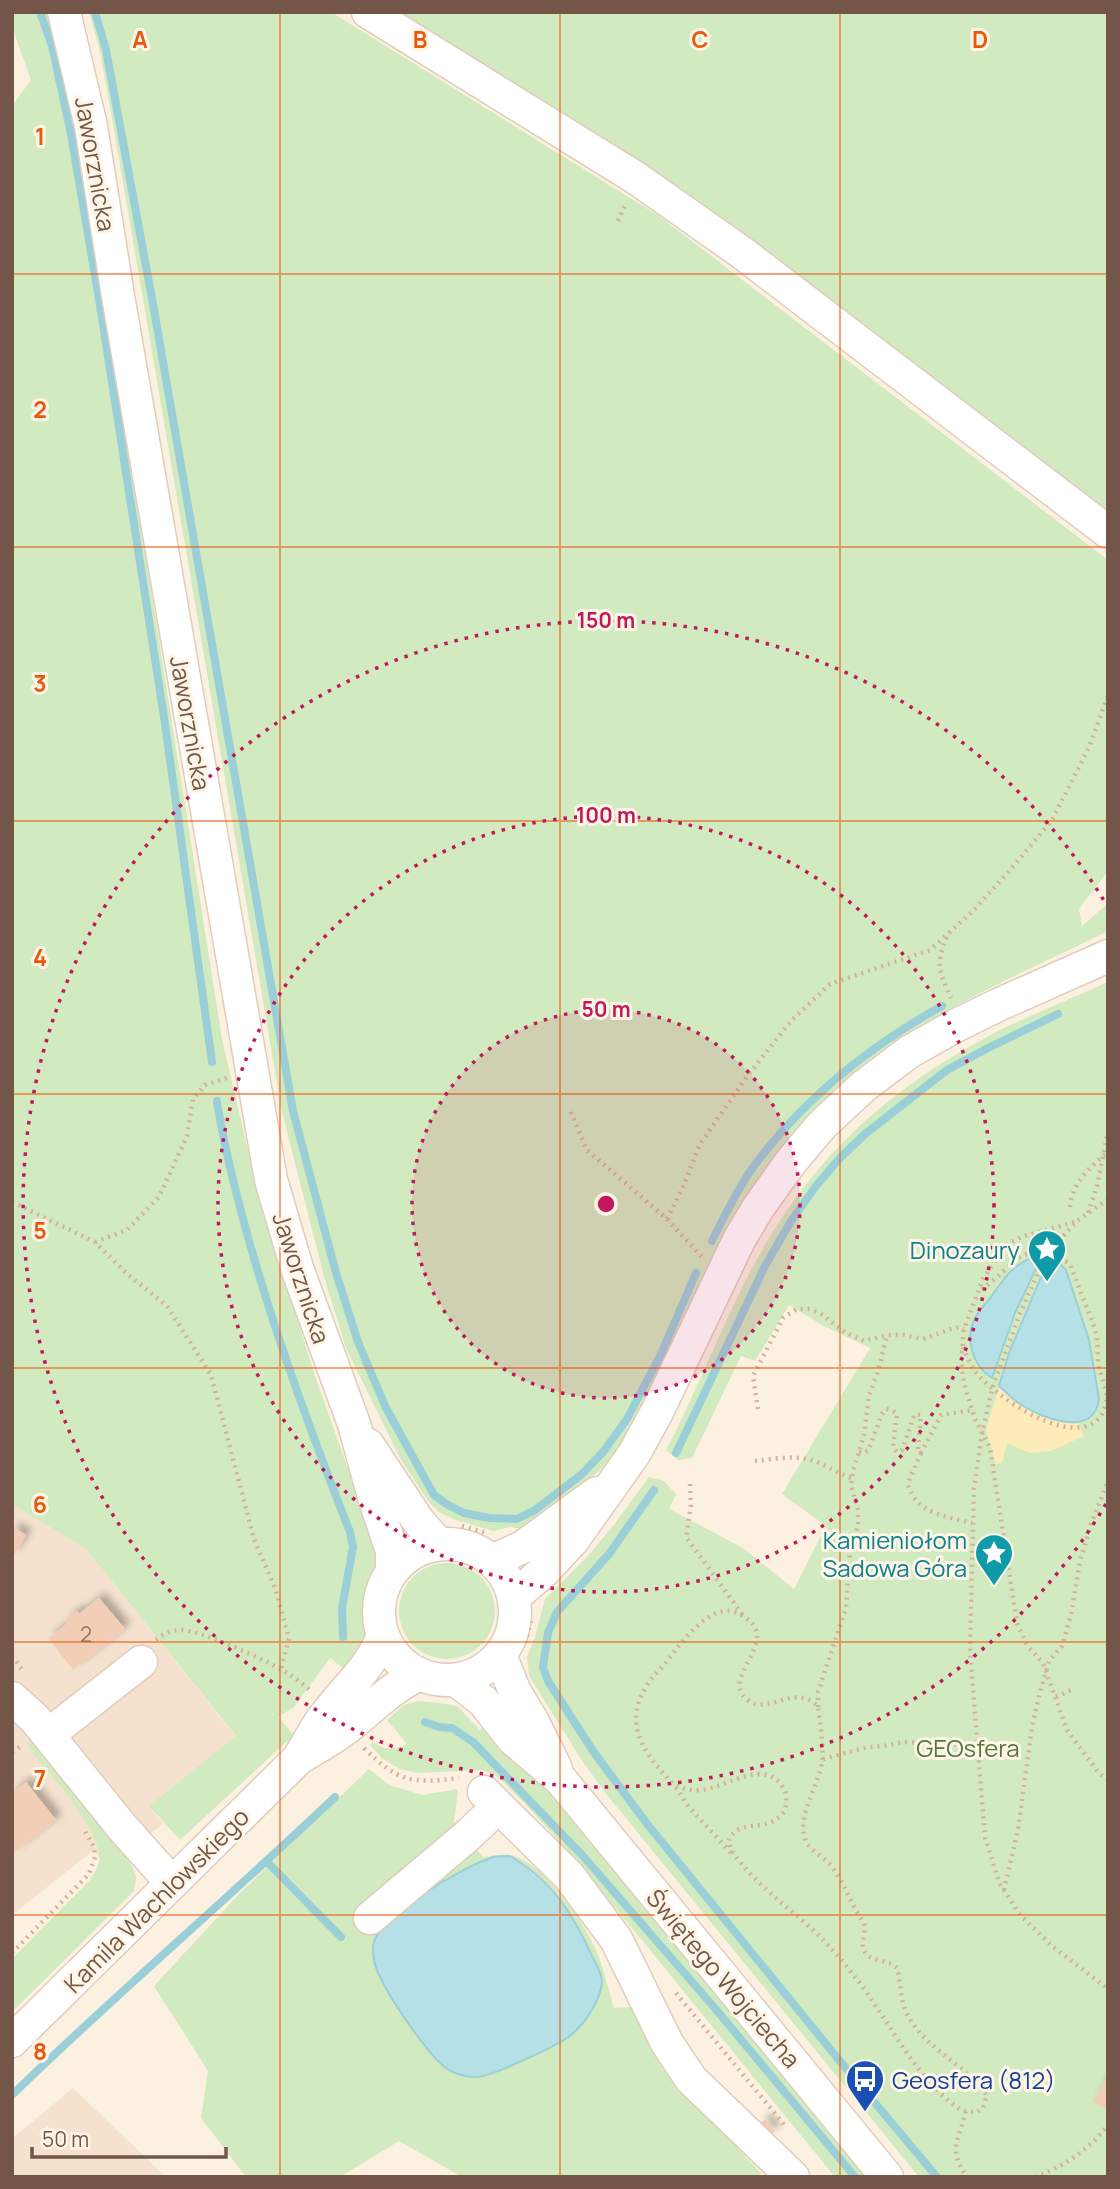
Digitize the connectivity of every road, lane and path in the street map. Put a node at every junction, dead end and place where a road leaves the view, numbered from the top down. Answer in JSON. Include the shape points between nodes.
{"nodes":[{"id":1,"x":64,"y":12,"type":"edge"},
{"id":2,"x":368,"y":12,"type":"edge"},
{"id":3,"x":1108,"y":532,"type":"edge"},
{"id":4,"x":1108,"y":695,"type":"edge"},
{"id":5,"x":948,"y":933,"type":"junction"},
{"id":6,"x":1108,"y":956,"type":"edge"},
{"id":7,"x":964,"y":1022,"type":"junction"},
{"id":8,"x":251,"y":1070,"type":"junction"},
{"id":9,"x":571,"y":1112,"type":"dead end"},
{"id":10,"x":1108,"y":1132,"type":"edge"},
{"id":11,"x":1106,"y":1153,"type":"edge"},
{"id":12,"x":1108,"y":1199,"type":"edge"},
{"id":13,"x":12,"y":1202,"type":"edge"},
{"id":14,"x":1070,"y":1207,"type":"dead end"},
{"id":15,"x":1087,"y":1213,"type":"junction"},
{"id":16,"x":667,"y":1219,"type":"junction"},
{"id":17,"x":1077,"y":1221,"type":"junction"},
{"id":18,"x":95,"y":1242,"type":"junction"},
{"id":19,"x":1047,"y":1254,"type":"junction"},
{"id":20,"x":723,"y":1270,"type":"junction"},
{"id":21,"x":979,"y":1291,"type":"junction"},
{"id":22,"x":964,"y":1329,"type":"junction"},
{"id":23,"x":887,"y":1335,"type":"junction"},
{"id":24,"x":963,"y":1346,"type":"junction"},
{"id":25,"x":992,"y":1389,"type":"junction"},
{"id":26,"x":1107,"y":1397,"type":"edge"},
{"id":27,"x":758,"y":1409,"type":"dead end"},
{"id":28,"x":972,"y":1410,"type":"junction"},
{"id":29,"x":354,"y":1424,"type":"junction"},
{"id":30,"x":982,"y":1434,"type":"junction"},
{"id":31,"x":859,"y":1452,"type":"junction"},
{"id":32,"x":921,"y":1453,"type":"junction"},
{"id":33,"x":755,"y":1461,"type":"dead end"},
{"id":34,"x":852,"y":1478,"type":"junction"},
{"id":35,"x":1108,"y":1481,"type":"edge"},
{"id":36,"x":612,"y":1482,"type":"junction"},
{"id":37,"x":690,"y":1484,"type":"dead end"},
{"id":38,"x":972,"y":1523,"type":"junction"},
{"id":39,"x":439,"y":1544,"type":"junction"},
{"id":40,"x":492,"y":1561,"type":"junction"},
{"id":41,"x":392,"y":1570,"type":"junction"},
{"id":42,"x":523,"y":1605,"type":"junction"},
{"id":43,"x":743,"y":1615,"type":"junction"},
{"id":44,"x":383,"y":1636,"type":"junction"},
{"id":45,"x":511,"y":1653,"type":"junction"},
{"id":46,"x":141,"y":1662,"type":"joint"},
{"id":47,"x":281,"y":1670,"type":"junction"},
{"id":48,"x":1045,"y":1673,"type":"junction"},
{"id":49,"x":420,"y":1674,"type":"junction"},
{"id":50,"x":456,"y":1679,"type":"junction"},
{"id":51,"x":1071,"y":1690,"type":"dead end"},
{"id":52,"x":313,"y":1692,"type":"dead end"},
{"id":53,"x":1056,"y":1697,"type":"junction"},
{"id":54,"x":13,"y":1699,"type":"edge"},
{"id":55,"x":818,"y":1707,"type":"junction"},
{"id":56,"x":48,"y":1735,"type":"junction"},
{"id":57,"x":977,"y":1745,"type":"junction"},
{"id":58,"x":299,"y":1758,"type":"junction"},
{"id":59,"x":823,"y":1760,"type":"junction"},
{"id":60,"x":561,"y":1780,"type":"junction"},
{"id":61,"x":1108,"y":1780,"type":"edge"},
{"id":62,"x":670,"y":1783,"type":"junction"},
{"id":63,"x":732,"y":1854,"type":"junction"},
{"id":64,"x":172,"y":1883,"type":"junction"},
{"id":65,"x":1004,"y":1890,"type":"junction"},
{"id":66,"x":370,"y":1918,"type":"dead end"},
{"id":67,"x":1108,"y":1989,"type":"edge"},
{"id":68,"x":12,"y":2041,"type":"edge"},
{"id":69,"x":966,"y":2112,"type":"junction"},
{"id":70,"x":1108,"y":2125,"type":"edge"},
{"id":71,"x":793,"y":2177,"type":"edge"},
{"id":72,"x":887,"y":2177,"type":"edge"},
{"id":73,"x":967,"y":2177,"type":"edge"},
{"id":74,"x":1035,"y":2177,"type":"edge"}],
"edges":[{"from":1,"to":8,"type":"street","name":"Jaworznicka","via":[[91,126]]},
{"from":2,"to":3,"type":"street","via":[[636,178]]},
{"from":4,"to":5,"type":"path","via":[[1090,745],[1052,820]]},
{"from":5,"to":7,"type":"path","via":[[939,956],[940,974]]},
{"from":5,"to":16,"type":"path","via":[[930,950],[830,984],[791,1021],[700,1144]]},
{"from":6,"to":7,"type":"street"},
{"from":7,"to":20,"type":"street","via":[[909,1052],[822,1125],[758,1208]]},
{"from":8,"to":18,"type":"path","via":[[205,1085],[193,1099],[187,1136],[159,1197],[127,1230]]},
{"from":8,"to":29,"type":"street","name":"Jaworznicka","via":[[271,1180],[307,1300]]},
{"from":9,"to":16,"type":"path","via":[[587,1150]]},
{"from":10,"to":11,"type":"path"},
{"from":11,"to":14,"type":"path","via":[[1076,1184]]},
{"from":11,"to":15,"type":"path"},
{"from":12,"to":15,"type":"path"},
{"from":13,"to":18,"type":"path"},
{"from":15,"to":17,"type":"path"},
{"from":16,"to":20,"type":"path","via":[[702,1258]]},
{"from":17,"to":19,"type":"path"},
{"from":17,"to":21,"type":"path","via":[[1004,1246]]},
{"from":18,"to":47,"type":"path","via":[[167,1306],[211,1375],[254,1539],[289,1638]]},
{"from":19,"to":21,"type":"path","via":[[1032,1252],[1020,1257]]},
{"from":19,"to":25,"type":"path"},
{"from":19,"to":26,"type":"path","via":[[1069,1263],[1076,1276],[1093,1321]]},
{"from":20,"to":36,"type":"street","via":[[658,1410]]},
{"from":21,"to":22,"type":"path"},
{"from":22,"to":23,"type":"path","via":[[923,1339]]},
{"from":22,"to":24,"type":"path"},
{"from":23,"to":27,"type":"path","via":[[864,1340],[821,1314],[797,1309],[783,1318],[753,1376]]},
{"from":23,"to":31,"type":"path","via":[[869,1395]]},
{"from":24,"to":25,"type":"path","via":[[977,1374]]},
{"from":24,"to":28,"type":"path","via":[[961,1362]]},
{"from":25,"to":26,"type":"path","via":[[1031,1415],[1069,1428],[1090,1425],[1100,1417]]},
{"from":25,"to":30,"type":"path"},
{"from":28,"to":30,"type":"path"},
{"from":28,"to":32,"type":"path","via":[[941,1415]]},
{"from":29,"to":39,"type":"street","name":"Jaworznicka","via":[[419,1522]]},
{"from":29,"to":41,"type":"street","name":"Jaworznicka","via":[[392,1551]]},
{"from":30,"to":38,"type":"path"},
{"from":30,"to":48,"type":"path","via":[[990,1448],[1017,1623],[1027,1645],[1044,1663]]},
{"from":31,"to":32,"type":"path","via":[[868,1451],[886,1409],[897,1414],[897,1452],[902,1450],[914,1416],[921,1415]]},
{"from":31,"to":34,"type":"path"},
{"from":32,"to":38,"type":"path","via":[[908,1483],[911,1494],[933,1513]]},
{"from":33,"to":34,"type":"path","via":[[813,1460]]},
{"from":34,"to":55,"type":"path","via":[[858,1526],[850,1551],[846,1608],[818,1692]]},
{"from":35,"to":48,"type":"path","via":[[1080,1561],[1062,1646]]},
{"from":36,"to":40,"type":"street","via":[[523,1547]]},
{"from":36,"to":42,"type":"street"},
{"from":37,"to":43,"type":"path","via":[[686,1537]]},
{"from":38,"to":57,"type":"path","via":[[970,1651]]},
{"from":39,"to":40,"type":"street","via":[[458,1544]]},
{"from":39,"to":41,"type":"street","via":[[419,1549]]},
{"from":40,"to":42,"type":"street"},
{"from":41,"to":44,"type":"street","via":[[379,1605]]},
{"from":42,"to":45,"type":"street","via":[[515,1614]]},
{"from":42,"to":45,"type":"path","via":[[529,1634]]},
{"from":43,"to":55,"type":"path","via":[[758,1638],[740,1678],[743,1696],[759,1705],[792,1697]]},
{"from":43,"to":62,"type":"path","via":[[725,1610],[705,1618],[640,1698],[635,1719],[641,1741]]},
{"from":44,"to":49,"type":"street","via":[[396,1657]]},
{"from":44,"to":58,"type":"street","name":"Kamila Wachlowskiego","via":[[376,1654],[326,1714]]},
{"from":45,"to":50,"type":"street","via":[[475,1674]]},
{"from":45,"to":60,"type":"street","name":"Świętego Wojciecha","via":[[515,1692]]},
{"from":46,"to":47,"type":"path","via":[[157,1638],[182,1630],[211,1637]]},
{"from":46,"to":56,"type":"street"},
{"from":47,"to":52,"type":"path"},
{"from":48,"to":53,"type":"path"},
{"from":48,"to":65,"type":"path"},
{"from":49,"to":50,"type":"street"},
{"from":49,"to":58,"type":"street","name":"Kamila Wachlowskiego"},
{"from":50,"to":60,"type":"street","name":"Świętego Wojciecha","via":[[483,1701],[513,1739]]},
{"from":51,"to":53,"type":"path"},
{"from":53,"to":61,"type":"path","via":[[1067,1730]]},
{"from":54,"to":56,"type":"street"},
{"from":55,"to":59,"type":"path"},
{"from":56,"to":64,"type":"street"},
{"from":57,"to":59,"type":"path","via":[[903,1742]]},
{"from":57,"to":65,"type":"path","via":[[985,1838]]},
{"from":58,"to":64,"type":"street","name":"Kamila Wachlowskiego"},
{"from":59,"to":69,"type":"path","via":[[804,1816],[804,1837],[832,1866],[864,1923],[867,1955],[897,1968],[902,2003],[914,2026],[987,2095],[984,2108]]},
{"from":60,"to":72,"type":"street","name":"Świętego Wojciecha"},
{"from":62,"to":63,"type":"path"},
{"from":62,"to":63,"type":"path","via":[[687,1790],[705,1790],[762,1774],[781,1784],[784,1812],[771,1824],[732,1833],[727,1841]]},
{"from":63,"to":69,"type":"path","via":[[838,1955],[921,2070],[944,2097]]},
{"from":64,"to":68,"type":"street","name":"Kamila Wachlowskiego"},
{"from":65,"to":67,"type":"path","via":[[1020,1915],[1053,1947]]},
{"from":66,"to":71,"type":"street","via":[[466,1837],[491,1799],[569,1876],[616,1939],[667,2043],[691,2079]]},
{"from":69,"to":73,"type":"path","via":[[955,2152]]},
{"from":70,"to":74,"type":"path","via":[[1081,2152]]}]}
